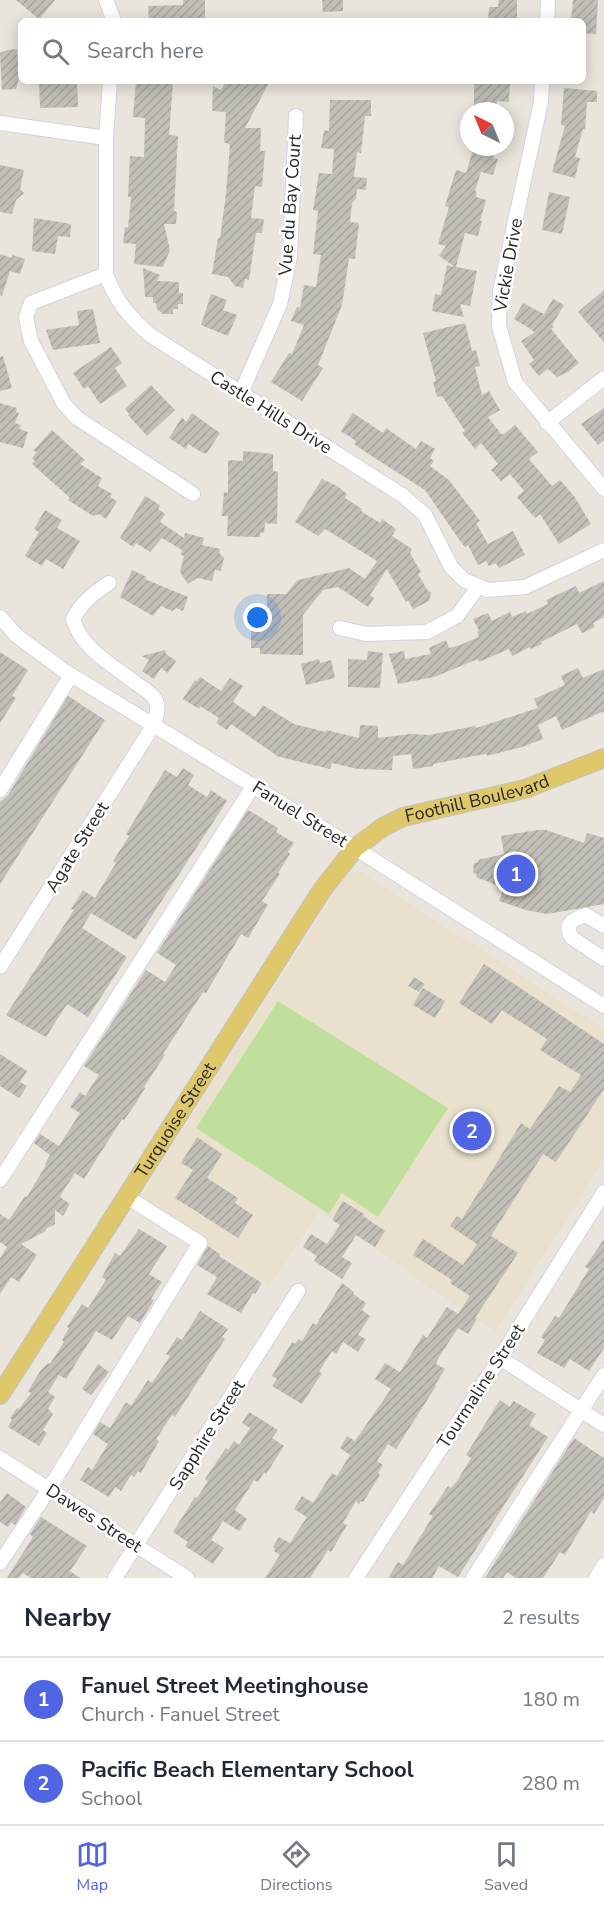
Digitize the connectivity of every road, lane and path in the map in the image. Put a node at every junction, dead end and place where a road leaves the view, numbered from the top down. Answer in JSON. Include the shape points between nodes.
{"nodes":[{"id":1,"x":106,"y":0,"type":"edge"},
{"id":2,"x":548,"y":0,"type":"edge"},
{"id":3,"x":113,"y":18,"type":"edge"},
{"id":4,"x":547,"y":18,"type":"edge"},
{"id":5,"x":110,"y":84,"type":"edge"},
{"id":6,"x":542,"y":84,"type":"edge"},
{"id":7,"x":296,"y":116,"type":"dead end"},
{"id":8,"x":0,"y":123,"type":"edge"},
{"id":9,"x":106,"y":138,"type":"junction"},
{"id":10,"x":106,"y":274,"type":"junction"},
{"id":11,"x":604,"y":378,"type":"edge"},
{"id":12,"x":241,"y":393,"type":"junction"},
{"id":13,"x":547,"y":423,"type":"junction"},
{"id":14,"x":604,"y":489,"type":"edge"},
{"id":15,"x":193,"y":494,"type":"dead end"},
{"id":16,"x":604,"y":550,"type":"edge"},
{"id":17,"x":109,"y":583,"type":"dead end"},
{"id":18,"x":478,"y":587,"type":"junction"},
{"id":19,"x":0,"y":617,"type":"edge"},
{"id":20,"x":340,"y":628,"type":"dead end"},
{"id":21,"x":71,"y":675,"type":"junction"},
{"id":22,"x":153,"y":726,"type":"junction"},
{"id":23,"x":604,"y":758,"type":"edge"},
{"id":24,"x":254,"y":785,"type":"junction"},
{"id":25,"x":0,"y":790,"type":"edge"},
{"id":26,"x":355,"y":848,"type":"junction"},
{"id":27,"x":604,"y":912,"type":"edge"},
{"id":28,"x":586,"y":915,"type":"junction"},
{"id":29,"x":604,"y":926,"type":"edge"},
{"id":30,"x":5,"y":950,"type":"edge"},
{"id":31,"x":604,"y":959,"type":"edge"},
{"id":32,"x":0,"y":967,"type":"edge"},
{"id":33,"x":604,"y":1006,"type":"edge"},
{"id":34,"x":0,"y":1180,"type":"edge"},
{"id":35,"x":604,"y":1192,"type":"edge"},
{"id":36,"x":127,"y":1197,"type":"junction"},
{"id":37,"x":298,"y":1291,"type":"dead end"},
{"id":38,"x":500,"y":1358,"type":"junction"},
{"id":39,"x":604,"y":1375,"type":"edge"},
{"id":40,"x":0,"y":1395,"type":"edge"},
{"id":41,"x":582,"y":1411,"type":"junction"},
{"id":42,"x":604,"y":1425,"type":"edge"},
{"id":43,"x":0,"y":1458,"type":"edge"},
{"id":44,"x":49,"y":1489,"type":"junction"},
{"id":45,"x":137,"y":1545,"type":"junction"},
{"id":46,"x":0,"y":1563,"type":"edge"},
{"id":47,"x":604,"y":1565,"type":"edge"},
{"id":48,"x":115,"y":1578,"type":"edge"},
{"id":49,"x":187,"y":1578,"type":"edge"},
{"id":50,"x":357,"y":1578,"type":"edge"},
{"id":51,"x":473,"y":1578,"type":"edge"},
{"id":52,"x":596,"y":1578,"type":"edge"}],
"edges":[{"from":1,"to":3,"type":"street"},
{"from":2,"to":4,"type":"street"},
{"from":5,"to":9,"type":"street","name":"Castle Hills Drive"},
{"from":6,"to":13,"type":"street","name":"Vickie Drive","via":[[500,291],[498,326],[515,382]]},
{"from":7,"to":12,"type":"street","name":"Vue du Bay Court","via":[[290,256],[280,304]]},
{"from":8,"to":9,"type":"street"},
{"from":9,"to":10,"type":"street","name":"Castle Hills Drive"},
{"from":10,"to":12,"type":"street","name":"Castle Hills Drive","via":[[111,290],[129,317],[150,335]]},
{"from":10,"to":15,"type":"street","via":[[31,303],[26,317],[31,341],[64,404],[77,418]]},
{"from":11,"to":13,"type":"street"},
{"from":12,"to":18,"type":"street","name":"Castle Hills Drive","via":[[402,495],[425,515],[452,567]]},
{"from":13,"to":14,"type":"street","name":"Vickie Drive"},
{"from":16,"to":18,"type":"street","via":[[525,587]]},
{"from":17,"to":22,"type":"street","via":[[78,609],[73,619],[76,630],[90,648],[155,699],[158,712]]},
{"from":18,"to":20,"type":"street","via":[[457,616],[427,632],[366,634]]},
{"from":19,"to":21,"type":"street","name":"Fanuel Street","via":[[17,636]]},
{"from":21,"to":22,"type":"street","name":"Fanuel Street"},
{"from":21,"to":25,"type":"street"},
{"from":22,"to":24,"type":"street","name":"Fanuel Street"},
{"from":22,"to":30,"type":"street","name":"Agate Street"},
{"from":23,"to":26,"type":"main road","name":"Foothill Boulevard","via":[[525,789],[403,817]]},
{"from":24,"to":26,"type":"street","name":"Fanuel Street"},
{"from":24,"to":34,"type":"street"},
{"from":26,"to":33,"type":"street","name":"Fanuel Street"},
{"from":26,"to":36,"type":"main road","name":"Turquoise Street","via":[[322,890]]},
{"from":27,"to":28,"type":"street"},
{"from":28,"to":29,"type":"street"},
{"from":28,"to":31,"type":"street","via":[[572,920],[568,933]]},
{"from":30,"to":32,"type":"street","name":"Agate Street"},
{"from":35,"to":38,"type":"street","name":"Tourmaline Street"},
{"from":36,"to":40,"type":"main road","name":"Turquoise Street"},
{"from":36,"to":44,"type":"street","via":[[200,1243]]},
{"from":37,"to":45,"type":"street","name":"Sapphire Street"},
{"from":38,"to":41,"type":"street"},
{"from":38,"to":50,"type":"street","name":"Tourmaline Street"},
{"from":39,"to":41,"type":"street"},
{"from":41,"to":42,"type":"street"},
{"from":41,"to":51,"type":"street"},
{"from":43,"to":44,"type":"street","name":"Dawes Street"},
{"from":44,"to":45,"type":"street","name":"Dawes Street"},
{"from":44,"to":46,"type":"street"},
{"from":45,"to":48,"type":"street","name":"Sapphire Street"},
{"from":45,"to":49,"type":"street","name":"Dawes Street"},
{"from":47,"to":52,"type":"street"}]}
